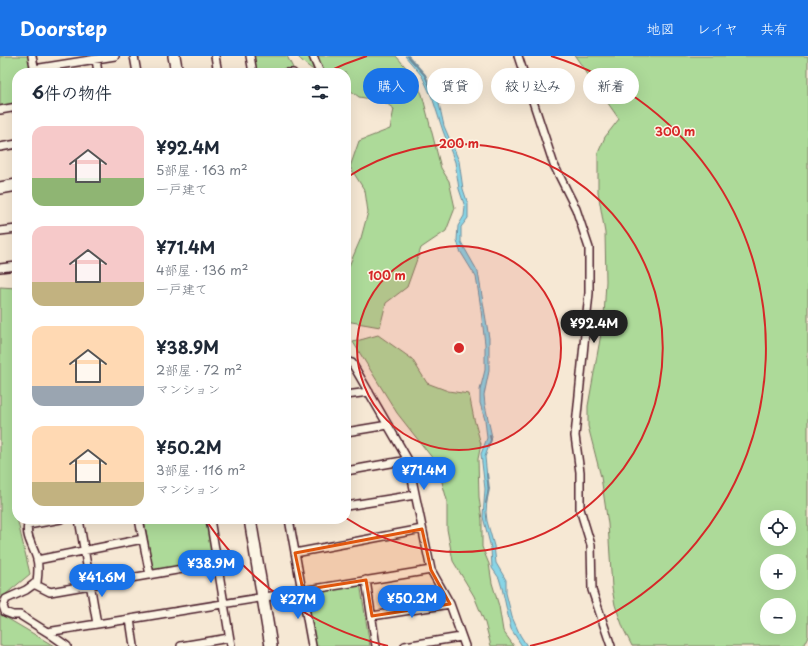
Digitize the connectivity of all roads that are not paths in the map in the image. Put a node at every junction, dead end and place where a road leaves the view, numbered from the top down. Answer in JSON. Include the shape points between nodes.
{"nodes":[{"id":1,"x":32,"y":56,"type":"edge"},
{"id":2,"x":115,"y":56,"type":"edge"},
{"id":3,"x":134,"y":56,"type":"edge"},
{"id":4,"x":174,"y":56,"type":"edge"},
{"id":5,"x":215,"y":56,"type":"edge"},
{"id":6,"x":250,"y":56,"type":"edge"},
{"id":7,"x":313,"y":56,"type":"edge"},
{"id":8,"x":518,"y":56,"type":"edge"},
{"id":9,"x":96,"y":59,"type":"junction"},
{"id":10,"x":34,"y":68,"type":"edge"},
{"id":11,"x":50,"y":68,"type":"edge"},
{"id":12,"x":97,"y":68,"type":"edge"},
{"id":13,"x":136,"y":68,"type":"edge"},
{"id":14,"x":176,"y":68,"type":"edge"},
{"id":15,"x":217,"y":68,"type":"edge"},
{"id":16,"x":252,"y":68,"type":"edge"},
{"id":17,"x":318,"y":68,"type":"edge"},
{"id":18,"x":12,"y":108,"type":"edge"},
{"id":19,"x":0,"y":110,"type":"edge"},
{"id":20,"x":12,"y":145,"type":"edge"},
{"id":21,"x":0,"y":147,"type":"edge"},
{"id":22,"x":12,"y":186,"type":"edge"},
{"id":23,"x":0,"y":188,"type":"edge"},
{"id":24,"x":12,"y":230,"type":"edge"},
{"id":25,"x":0,"y":232,"type":"edge"},
{"id":26,"x":12,"y":267,"type":"edge"},
{"id":27,"x":0,"y":268,"type":"edge"},
{"id":28,"x":351,"y":363,"type":"edge"},
{"id":29,"x":369,"y":392,"type":"junction"},
{"id":30,"x":351,"y":394,"type":"edge"},
{"id":31,"x":388,"y":425,"type":"junction"},
{"id":32,"x":351,"y":431,"type":"edge"},
{"id":33,"x":408,"y":460,"type":"junction"},
{"id":34,"x":351,"y":470,"type":"edge"},
{"id":35,"x":415,"y":495,"type":"junction"},
{"id":36,"x":351,"y":505,"type":"edge"},
{"id":37,"x":34,"y":524,"type":"edge"},
{"id":38,"x":80,"y":524,"type":"edge"},
{"id":39,"x":140,"y":524,"type":"edge"},
{"id":40,"x":211,"y":524,"type":"edge"},
{"id":41,"x":251,"y":524,"type":"edge"},
{"id":42,"x":290,"y":524,"type":"edge"},
{"id":43,"x":422,"y":529,"type":"junction"},
{"id":44,"x":143,"y":539,"type":"junction"},
{"id":45,"x":84,"y":550,"type":"junction"},
{"id":46,"x":296,"y":553,"type":"junction"},
{"id":47,"x":37,"y":560,"type":"junction"},
{"id":48,"x":217,"y":563,"type":"junction"},
{"id":49,"x":430,"y":570,"type":"junction"},
{"id":50,"x":150,"y":574,"type":"junction"},
{"id":51,"x":366,"y":580,"type":"junction"},
{"id":52,"x":34,"y":584,"type":"junction"},
{"id":53,"x":90,"y":585,"type":"junction"},
{"id":54,"x":303,"y":590,"type":"junction"},
{"id":55,"x":263,"y":597,"type":"junction"},
{"id":56,"x":224,"y":603,"type":"junction"},
{"id":57,"x":450,"y":604,"type":"junction"},
{"id":58,"x":372,"y":616,"type":"junction"},
{"id":59,"x":130,"y":619,"type":"junction"},
{"id":60,"x":97,"y":624,"type":"junction"},
{"id":61,"x":47,"y":632,"type":"junction"},
{"id":62,"x":461,"y":637,"type":"junction"},
{"id":63,"x":229,"y":638,"type":"junction"},
{"id":64,"x":68,"y":646,"type":"edge"},
{"id":65,"x":134,"y":646,"type":"edge"},
{"id":66,"x":181,"y":646,"type":"edge"},
{"id":67,"x":231,"y":646,"type":"edge"},
{"id":68,"x":271,"y":646,"type":"edge"},
{"id":69,"x":312,"y":646,"type":"edge"},
{"id":70,"x":376,"y":646,"type":"edge"},
{"id":71,"x":405,"y":646,"type":"edge"},
{"id":72,"x":465,"y":646,"type":"edge"},
{"id":73,"x":611,"y":646,"type":"edge"}],
"edges":[{"from":1,"to":10,"type":"street"},
{"from":2,"to":9,"type":"street"},
{"from":3,"to":13,"type":"street"},
{"from":4,"to":14,"type":"street"},
{"from":5,"to":15,"type":"street"},
{"from":6,"to":16,"type":"street"},
{"from":7,"to":17,"type":"street"},
{"from":8,"to":73,"type":"street","via":[[554,165],[576,209],[589,248],[589,293],[575,436],[580,472],[580,510],[591,545],[592,590]]},
{"from":9,"to":11,"type":"street"},
{"from":9,"to":12,"type":"street"},
{"from":18,"to":19,"type":"street"},
{"from":20,"to":21,"type":"street"},
{"from":22,"to":23,"type":"street"},
{"from":24,"to":25,"type":"street"},
{"from":26,"to":27,"type":"street"},
{"from":28,"to":29,"type":"street"},
{"from":29,"to":30,"type":"street"},
{"from":29,"to":31,"type":"street"},
{"from":31,"to":32,"type":"street"},
{"from":31,"to":33,"type":"street"},
{"from":33,"to":34,"type":"street"},
{"from":33,"to":35,"type":"street"},
{"from":35,"to":36,"type":"street"},
{"from":35,"to":43,"type":"street"},
{"from":37,"to":47,"type":"street","via":[[28,525],[26,531]]},
{"from":38,"to":45,"type":"street"},
{"from":39,"to":44,"type":"street"},
{"from":40,"to":48,"type":"street"},
{"from":41,"to":55,"type":"street"},
{"from":42,"to":46,"type":"street"},
{"from":43,"to":46,"type":"street"},
{"from":43,"to":49,"type":"street"},
{"from":44,"to":45,"type":"street"},
{"from":44,"to":50,"type":"street"},
{"from":45,"to":47,"type":"street"},
{"from":45,"to":53,"type":"street"},
{"from":46,"to":54,"type":"street"},
{"from":47,"to":52,"type":"street","via":[[39,571],[37,582]]},
{"from":48,"to":50,"type":"street"},
{"from":48,"to":56,"type":"street"},
{"from":49,"to":51,"type":"street"},
{"from":49,"to":57,"type":"street"},
{"from":50,"to":53,"type":"street"},
{"from":51,"to":54,"type":"street"},
{"from":51,"to":58,"type":"street"},
{"from":52,"to":53,"type":"street","via":[[50,592]]},
{"from":52,"to":61,"type":"street","via":[[6,599],[3,606],[5,612],[20,615]]},
{"from":53,"to":60,"type":"street"},
{"from":54,"to":55,"type":"street"},
{"from":54,"to":69,"type":"street"},
{"from":55,"to":56,"type":"street"},
{"from":55,"to":68,"type":"street"},
{"from":56,"to":59,"type":"street"},
{"from":56,"to":63,"type":"street"},
{"from":57,"to":58,"type":"street"},
{"from":57,"to":62,"type":"street"},
{"from":58,"to":70,"type":"street"},
{"from":59,"to":60,"type":"street"},
{"from":59,"to":65,"type":"street"},
{"from":60,"to":61,"type":"street"},
{"from":61,"to":64,"type":"street"},
{"from":62,"to":71,"type":"street"},
{"from":62,"to":72,"type":"street"},
{"from":63,"to":66,"type":"street"},
{"from":63,"to":67,"type":"street"}]}
